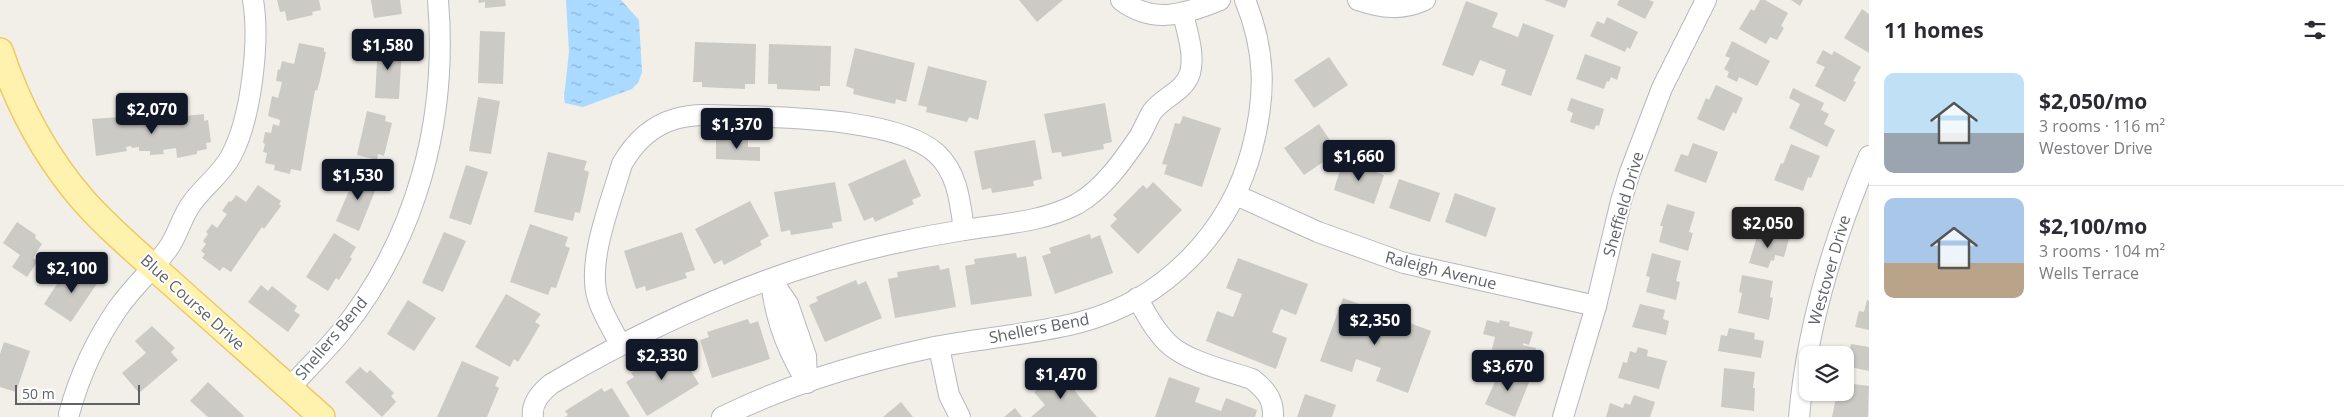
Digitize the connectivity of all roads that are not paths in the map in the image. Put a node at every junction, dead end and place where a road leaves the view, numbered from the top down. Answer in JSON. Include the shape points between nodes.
{"nodes":[{"id":1,"x":253,"y":0,"type":"edge"},
{"id":2,"x":438,"y":0,"type":"edge"},
{"id":3,"x":1121,"y":0,"type":"edge"},
{"id":4,"x":1220,"y":0,"type":"edge"},
{"id":5,"x":1246,"y":0,"type":"edge"},
{"id":6,"x":1358,"y":0,"type":"edge"},
{"id":7,"x":1426,"y":0,"type":"edge"},
{"id":8,"x":1706,"y":0,"type":"edge"},
{"id":9,"x":1183,"y":14,"type":"junction"},
{"id":10,"x":0,"y":51,"type":"edge"},
{"id":11,"x":1869,"y":156,"type":"edge"},
{"id":12,"x":1236,"y":195,"type":"junction"},
{"id":13,"x":964,"y":230,"type":"junction"},
{"id":14,"x":153,"y":266,"type":"junction"},
{"id":15,"x":771,"y":279,"type":"junction"},
{"id":16,"x":1137,"y":298,"type":"junction"},
{"id":17,"x":1596,"y":306,"type":"junction"},
{"id":18,"x":620,"y":344,"type":"junction"},
{"id":19,"x":939,"y":346,"type":"junction"},
{"id":20,"x":807,"y":383,"type":"junction"},
{"id":21,"x":290,"y":388,"type":"junction"},
{"id":22,"x":69,"y":414,"type":"dead end"},
{"id":23,"x":322,"y":417,"type":"edge"},
{"id":24,"x":533,"y":417,"type":"edge"},
{"id":25,"x":722,"y":417,"type":"edge"},
{"id":26,"x":960,"y":417,"type":"edge"},
{"id":27,"x":1273,"y":417,"type":"edge"},
{"id":28,"x":1563,"y":417,"type":"edge"},
{"id":29,"x":1799,"y":417,"type":"edge"}],
"edges":[{"from":1,"to":14,"type":"street","via":[[255,47],[250,94],[238,141],[222,171],[191,204],[171,245]]},
{"from":2,"to":21,"type":"street","name":"Shellers Bend","via":[[441,36],[438,92],[430,148],[414,202],[368,294],[341,332]]},
{"from":3,"to":9,"type":"street","via":[[1145,14]]},
{"from":4,"to":9,"type":"street"},
{"from":5,"to":12,"type":"street","name":"Shellers Bend","via":[[1260,43],[1261,102],[1254,140]]},
{"from":6,"to":7,"type":"street","via":[[1390,9]]},
{"from":8,"to":17,"type":"street","name":"Sheffield Drive","via":[[1662,88],[1642,138],[1621,200]]},
{"from":9,"to":13,"type":"street","via":[[1190,72],[1181,88],[1152,113],[1105,182],[1084,199],[1056,212],[1029,220]]},
{"from":10,"to":14,"type":"main road","name":"Blue Course Drive","via":[[21,106],[54,163],[83,200]]},
{"from":11,"to":29,"type":"street","name":"Westover Drive","via":[[1843,219],[1820,292],[1804,370]]},
{"from":12,"to":16,"type":"street","name":"Shellers Bend","via":[[1214,230],[1186,262],[1169,278]]},
{"from":12,"to":17,"type":"street","name":"Raleigh Avenue","via":[[1318,232],[1404,263]]},
{"from":13,"to":15,"type":"street","via":[[886,245]]},
{"from":13,"to":18,"type":"street","via":[[955,180],[942,160],[922,143],[874,128],[818,119],[707,115],[676,118],[649,132],[628,153],[596,255],[594,274],[598,300]]},
{"from":14,"to":21,"type":"main road","name":"Blue Course Drive"},
{"from":14,"to":22,"type":"street","via":[[118,307],[100,337]]},
{"from":15,"to":18,"type":"street","via":[[697,307]]},
{"from":15,"to":20,"type":"street","via":[[788,304],[806,356]]},
{"from":16,"to":19,"type":"street","name":"Shellers Bend","via":[[1081,322]]},
{"from":16,"to":27,"type":"street","via":[[1151,323],[1172,347],[1260,385],[1272,401]]},
{"from":17,"to":28,"type":"street","name":"Sheffield Drive"},
{"from":18,"to":24,"type":"street","via":[[541,392],[535,402]]},
{"from":19,"to":20,"type":"street","name":"Shellers Bend"},
{"from":19,"to":26,"type":"street","via":[[949,395]]},
{"from":20,"to":25,"type":"street","name":"Shellers Bend"},
{"from":21,"to":23,"type":"main road","name":"Blue Course Drive"}]}
